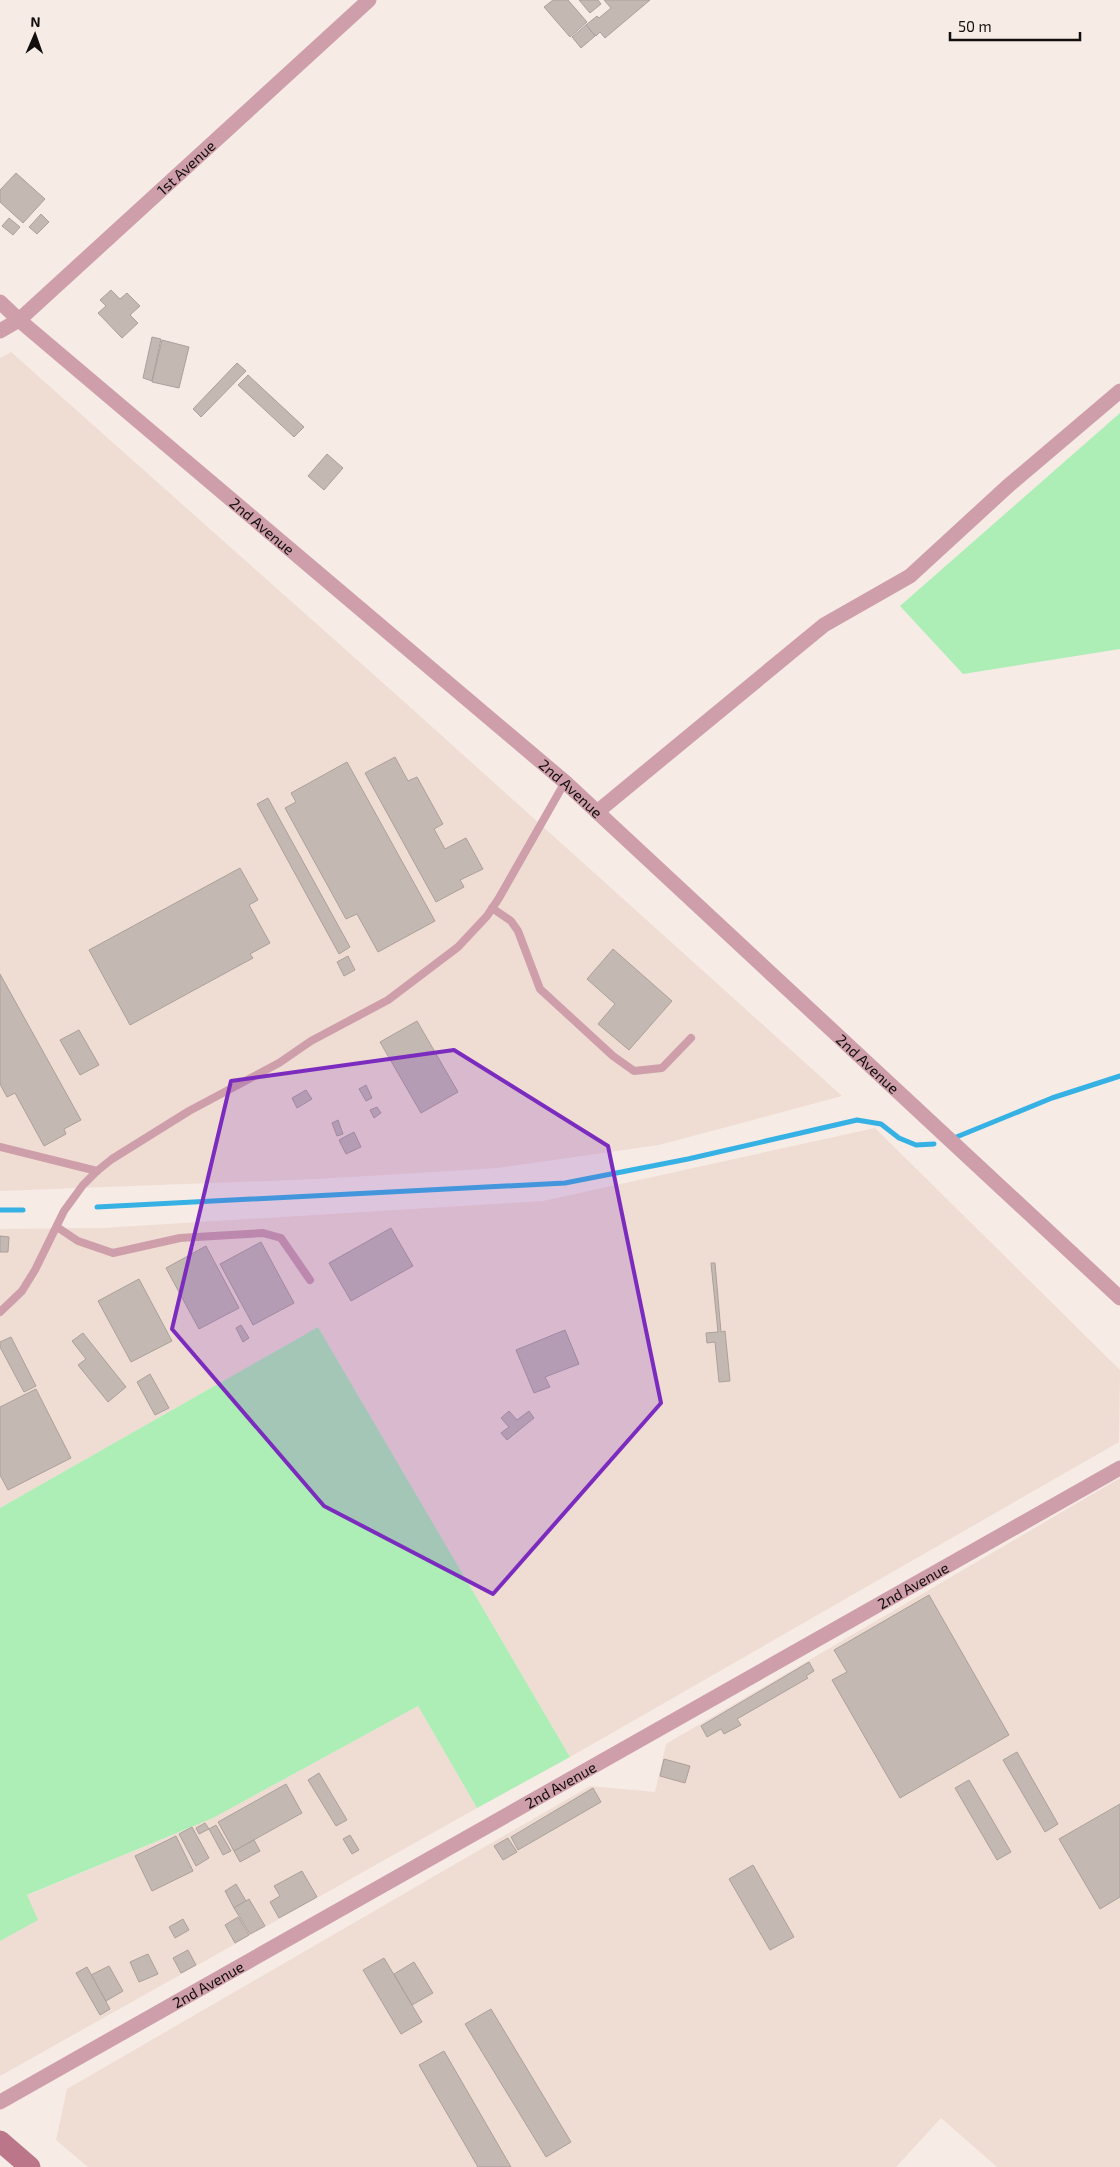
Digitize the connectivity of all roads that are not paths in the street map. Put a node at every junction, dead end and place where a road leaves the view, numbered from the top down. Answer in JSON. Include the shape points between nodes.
{"nodes":[{"id":1,"x":369,"y":0,"type":"edge"},
{"id":2,"x":0,"y":302,"type":"edge"},
{"id":3,"x":19,"y":320,"type":"junction"},
{"id":4,"x":0,"y":331,"type":"edge"},
{"id":5,"x":1120,"y":391,"type":"edge"},
{"id":6,"x":565,"y":782,"type":"junction"},
{"id":7,"x":597,"y":812,"type":"junction"},
{"id":8,"x":492,"y":908,"type":"junction"},
{"id":9,"x":691,"y":1038,"type":"dead end"},
{"id":10,"x":0,"y":1146,"type":"edge"},
{"id":11,"x":97,"y":1172,"type":"junction"},
{"id":12,"x":57,"y":1227,"type":"junction"},
{"id":13,"x":310,"y":1280,"type":"dead end"},
{"id":14,"x":1120,"y":1298,"type":"edge"},
{"id":15,"x":0,"y":1312,"type":"edge"},
{"id":16,"x":1120,"y":1468,"type":"edge"},
{"id":17,"x":0,"y":2102,"type":"edge"},
{"id":18,"x":0,"y":2141,"type":"edge"},
{"id":19,"x":30,"y":2167,"type":"edge"}],
"edges":[{"from":1,"to":3,"type":"street","name":"1st Avenue"},
{"from":2,"to":3,"type":"street","name":"2nd Avenue"},
{"from":3,"to":4,"type":"street","name":"1st Avenue"},
{"from":3,"to":6,"type":"street","name":"2nd Avenue"},
{"from":5,"to":7,"type":"street","via":[[1008,486],[910,576],[824,625]]},
{"from":6,"to":7,"type":"street","name":"2nd Avenue"},
{"from":6,"to":8,"type":"lane","via":[[516,872]]},
{"from":7,"to":14,"type":"street","name":"2nd Avenue"},
{"from":8,"to":9,"type":"lane","via":[[511,921],[518,931],[540,989],[613,1056],[634,1071],[662,1068]]},
{"from":8,"to":11,"type":"lane","via":[[458,947],[388,1000],[189,1111],[112,1159]]},
{"from":10,"to":11,"type":"lane"},
{"from":11,"to":12,"type":"lane","via":[[64,1211]]},
{"from":12,"to":13,"type":"lane","via":[[78,1241],[112,1253],[189,1237],[263,1233],[281,1238]]},
{"from":12,"to":15,"type":"lane","via":[[22,1291]]},
{"from":16,"to":17,"type":"street","name":"2nd Avenue"},
{"from":18,"to":19,"type":"main road"}]}
